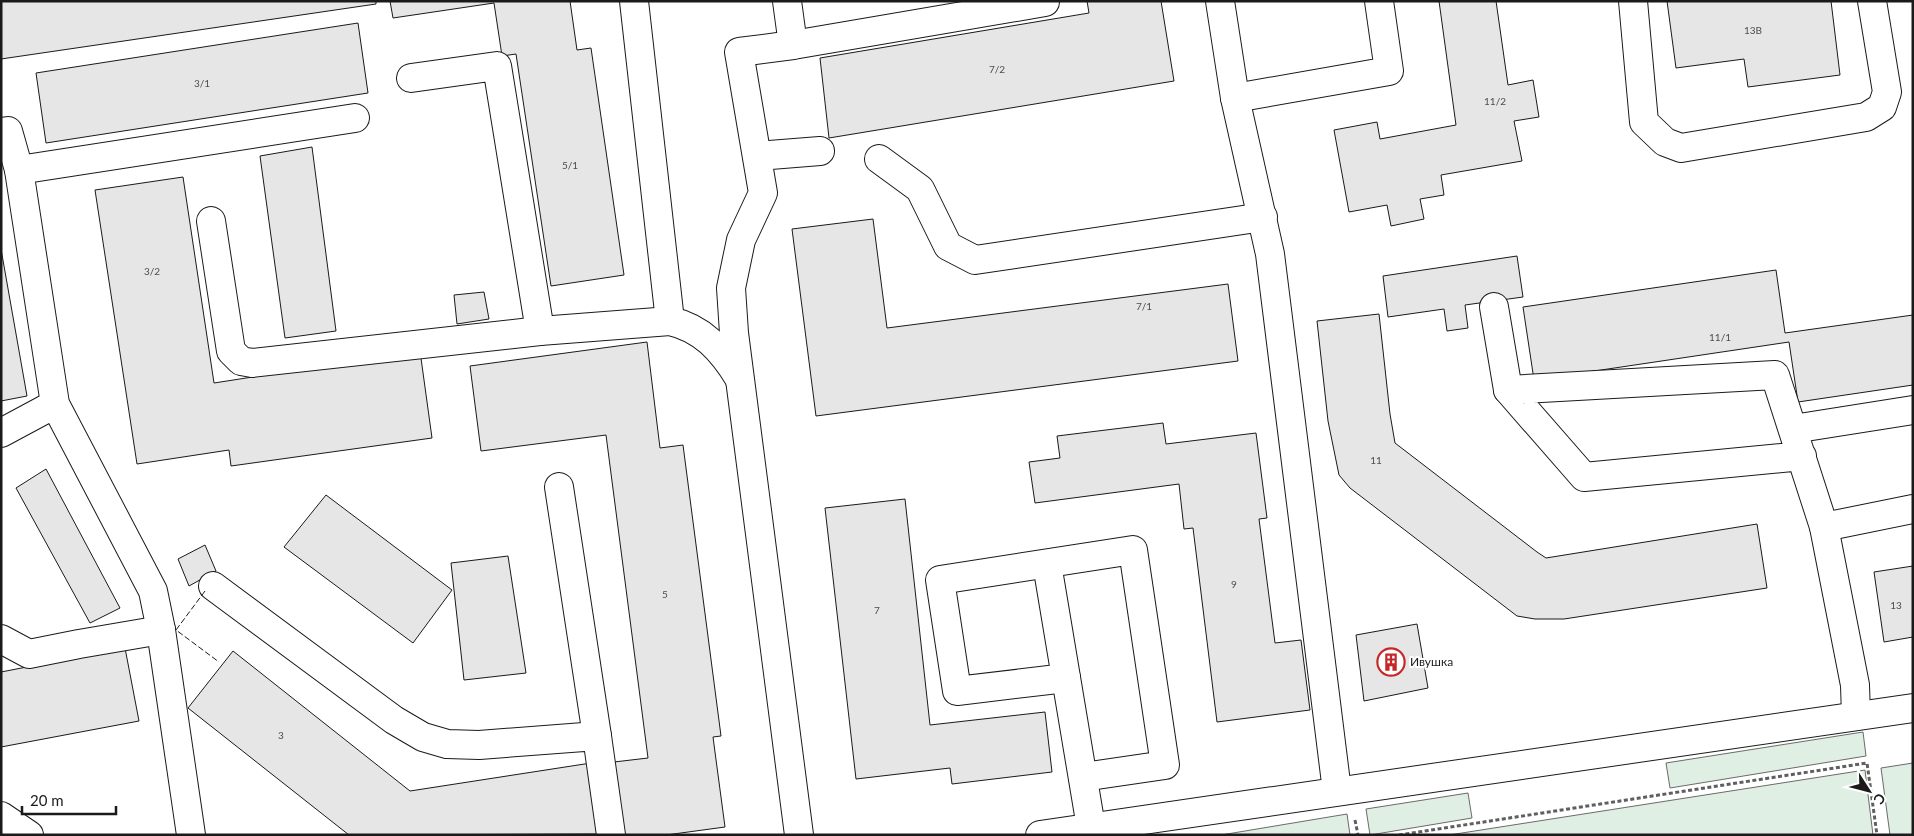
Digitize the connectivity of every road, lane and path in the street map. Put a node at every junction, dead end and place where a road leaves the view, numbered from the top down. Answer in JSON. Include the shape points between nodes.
{"nodes":[{"id":1,"x":634,"y":1,"type":"edge"},
{"id":2,"x":787,"y":1,"type":"edge"},
{"id":3,"x":1220,"y":1,"type":"edge"},
{"id":4,"x":1379,"y":1,"type":"edge"},
{"id":5,"x":1632,"y":1,"type":"edge"},
{"id":6,"x":1872,"y":1,"type":"edge"},
{"id":7,"x":1045,"y":2,"type":"edge"},
{"id":8,"x":793,"y":45,"type":"junction"},
{"id":9,"x":411,"y":78,"type":"dead end"},
{"id":10,"x":1235,"y":98,"type":"junction"},
{"id":11,"x":355,"y":118,"type":"dead end"},
{"id":12,"x":1,"y":132,"type":"edge"},
{"id":13,"x":820,"y":151,"type":"dead end"},
{"id":14,"x":757,"y":156,"type":"junction"},
{"id":15,"x":879,"y":159,"type":"dead end"},
{"id":16,"x":19,"y":170,"type":"junction"},
{"id":17,"x":1263,"y":217,"type":"junction"},
{"id":18,"x":211,"y":221,"type":"dead end"},
{"id":19,"x":1494,"y":308,"type":"dead end"},
{"id":20,"x":670,"y":321,"type":"junction"},
{"id":21,"x":540,"y":331,"type":"junction"},
{"id":22,"x":741,"y":381,"type":"junction"},
{"id":23,"x":1508,"y":390,"type":"junction"},
{"id":24,"x":56,"y":404,"type":"junction"},
{"id":25,"x":1913,"y":410,"type":"edge"},
{"id":26,"x":1793,"y":429,"type":"junction"},
{"id":27,"x":1,"y":432,"type":"edge"},
{"id":28,"x":1802,"y":456,"type":"junction"},
{"id":29,"x":559,"y":487,"type":"dead end"},
{"id":30,"x":1913,"y":508,"type":"edge"},
{"id":31,"x":1824,"y":527,"type":"junction"},
{"id":32,"x":1048,"y":564,"type":"junction"},
{"id":33,"x":213,"y":586,"type":"dead end"},
{"id":34,"x":161,"y":630,"type":"junction"},
{"id":35,"x":1,"y":639,"type":"edge"},
{"id":36,"x":1066,"y":678,"type":"junction"},
{"id":37,"x":1913,"y":708,"type":"edge"},
{"id":38,"x":1856,"y":716,"type":"junction"},
{"id":39,"x":597,"y":736,"type":"junction"},
{"id":40,"x":1083,"y":778,"type":"junction"},
{"id":41,"x":1337,"y":791,"type":"junction"},
{"id":42,"x":1,"y":816,"type":"edge"},
{"id":43,"x":1091,"y":828,"type":"junction"},
{"id":44,"x":29,"y":835,"type":"edge"},
{"id":45,"x":191,"y":835,"type":"edge"},
{"id":46,"x":611,"y":835,"type":"edge"},
{"id":47,"x":799,"y":835,"type":"edge"},
{"id":48,"x":1040,"y":835,"type":"edge"},
{"id":49,"x":1399,"y":835,"type":"edge"},
{"id":50,"x":1877,"y":835,"type":"edge"}],
"edges":[{"from":1,"to":20,"type":"lane"},
{"from":2,"to":8,"type":"lane"},
{"from":3,"to":10,"type":"lane"},
{"from":4,"to":10,"type":"lane","via":[[1389,71]]},
{"from":5,"to":6,"type":"lane","via":[[1644,122],[1665,142],[1680,148],[1866,117],[1882,107],[1887,92]]},
{"from":7,"to":8,"type":"lane"},
{"from":8,"to":14,"type":"lane","via":[[739,52]]},
{"from":9,"to":21,"type":"lane","via":[[497,66]]},
{"from":10,"to":17,"type":"lane"},
{"from":11,"to":16,"type":"lane"},
{"from":12,"to":16,"type":"lane","via":[[8,131]]},
{"from":13,"to":14,"type":"lane"},
{"from":14,"to":22,"type":"lane","via":[[763,193],[741,240],[731,288]]},
{"from":15,"to":17,"type":"lane","via":[[920,189],[948,246],[975,260]]},
{"from":16,"to":24,"type":"lane"},
{"from":17,"to":41,"type":"lane"},
{"from":18,"to":21,"type":"lane","via":[[231,351],[241,361],[252,363]]},
{"from":19,"to":23,"type":"lane"},
{"from":20,"to":21,"type":"lane"},
{"from":20,"to":22,"type":"lane","via":[[683,324],[707,338],[728,360]]},
{"from":22,"to":47,"type":"lane"},
{"from":23,"to":26,"type":"lane","via":[[1775,375]]},
{"from":23,"to":28,"type":"lane","via":[[1584,478]]},
{"from":24,"to":27,"type":"lane"},
{"from":24,"to":34,"type":"lane","via":[[153,591]]},
{"from":25,"to":26,"type":"lane"},
{"from":26,"to":28,"type":"lane"},
{"from":28,"to":31,"type":"lane"},
{"from":29,"to":39,"type":"lane"},
{"from":30,"to":31,"type":"lane"},
{"from":31,"to":38,"type":"lane","via":[[1855,685]]},
{"from":32,"to":36,"type":"lane"},
{"from":32,"to":36,"type":"lane","via":[[940,580],[957,691]]},
{"from":32,"to":40,"type":"lane","via":[[1133,550],[1164,765]]},
{"from":33,"to":39,"type":"lane","via":[[394,720],[423,737],[447,744],[479,745]]},
{"from":34,"to":35,"type":"lane","via":[[29,654]]},
{"from":34,"to":45,"type":"lane"},
{"from":36,"to":40,"type":"lane"},
{"from":37,"to":38,"type":"lane"},
{"from":38,"to":41,"type":"lane"},
{"from":39,"to":46,"type":"lane"},
{"from":40,"to":43,"type":"lane"},
{"from":41,"to":43,"type":"lane"},
{"from":42,"to":44,"type":"lane"},
{"from":43,"to":48,"type":"lane"},
{"from":49,"to":50,"type":"path","via":[[1867,763]]}]}
